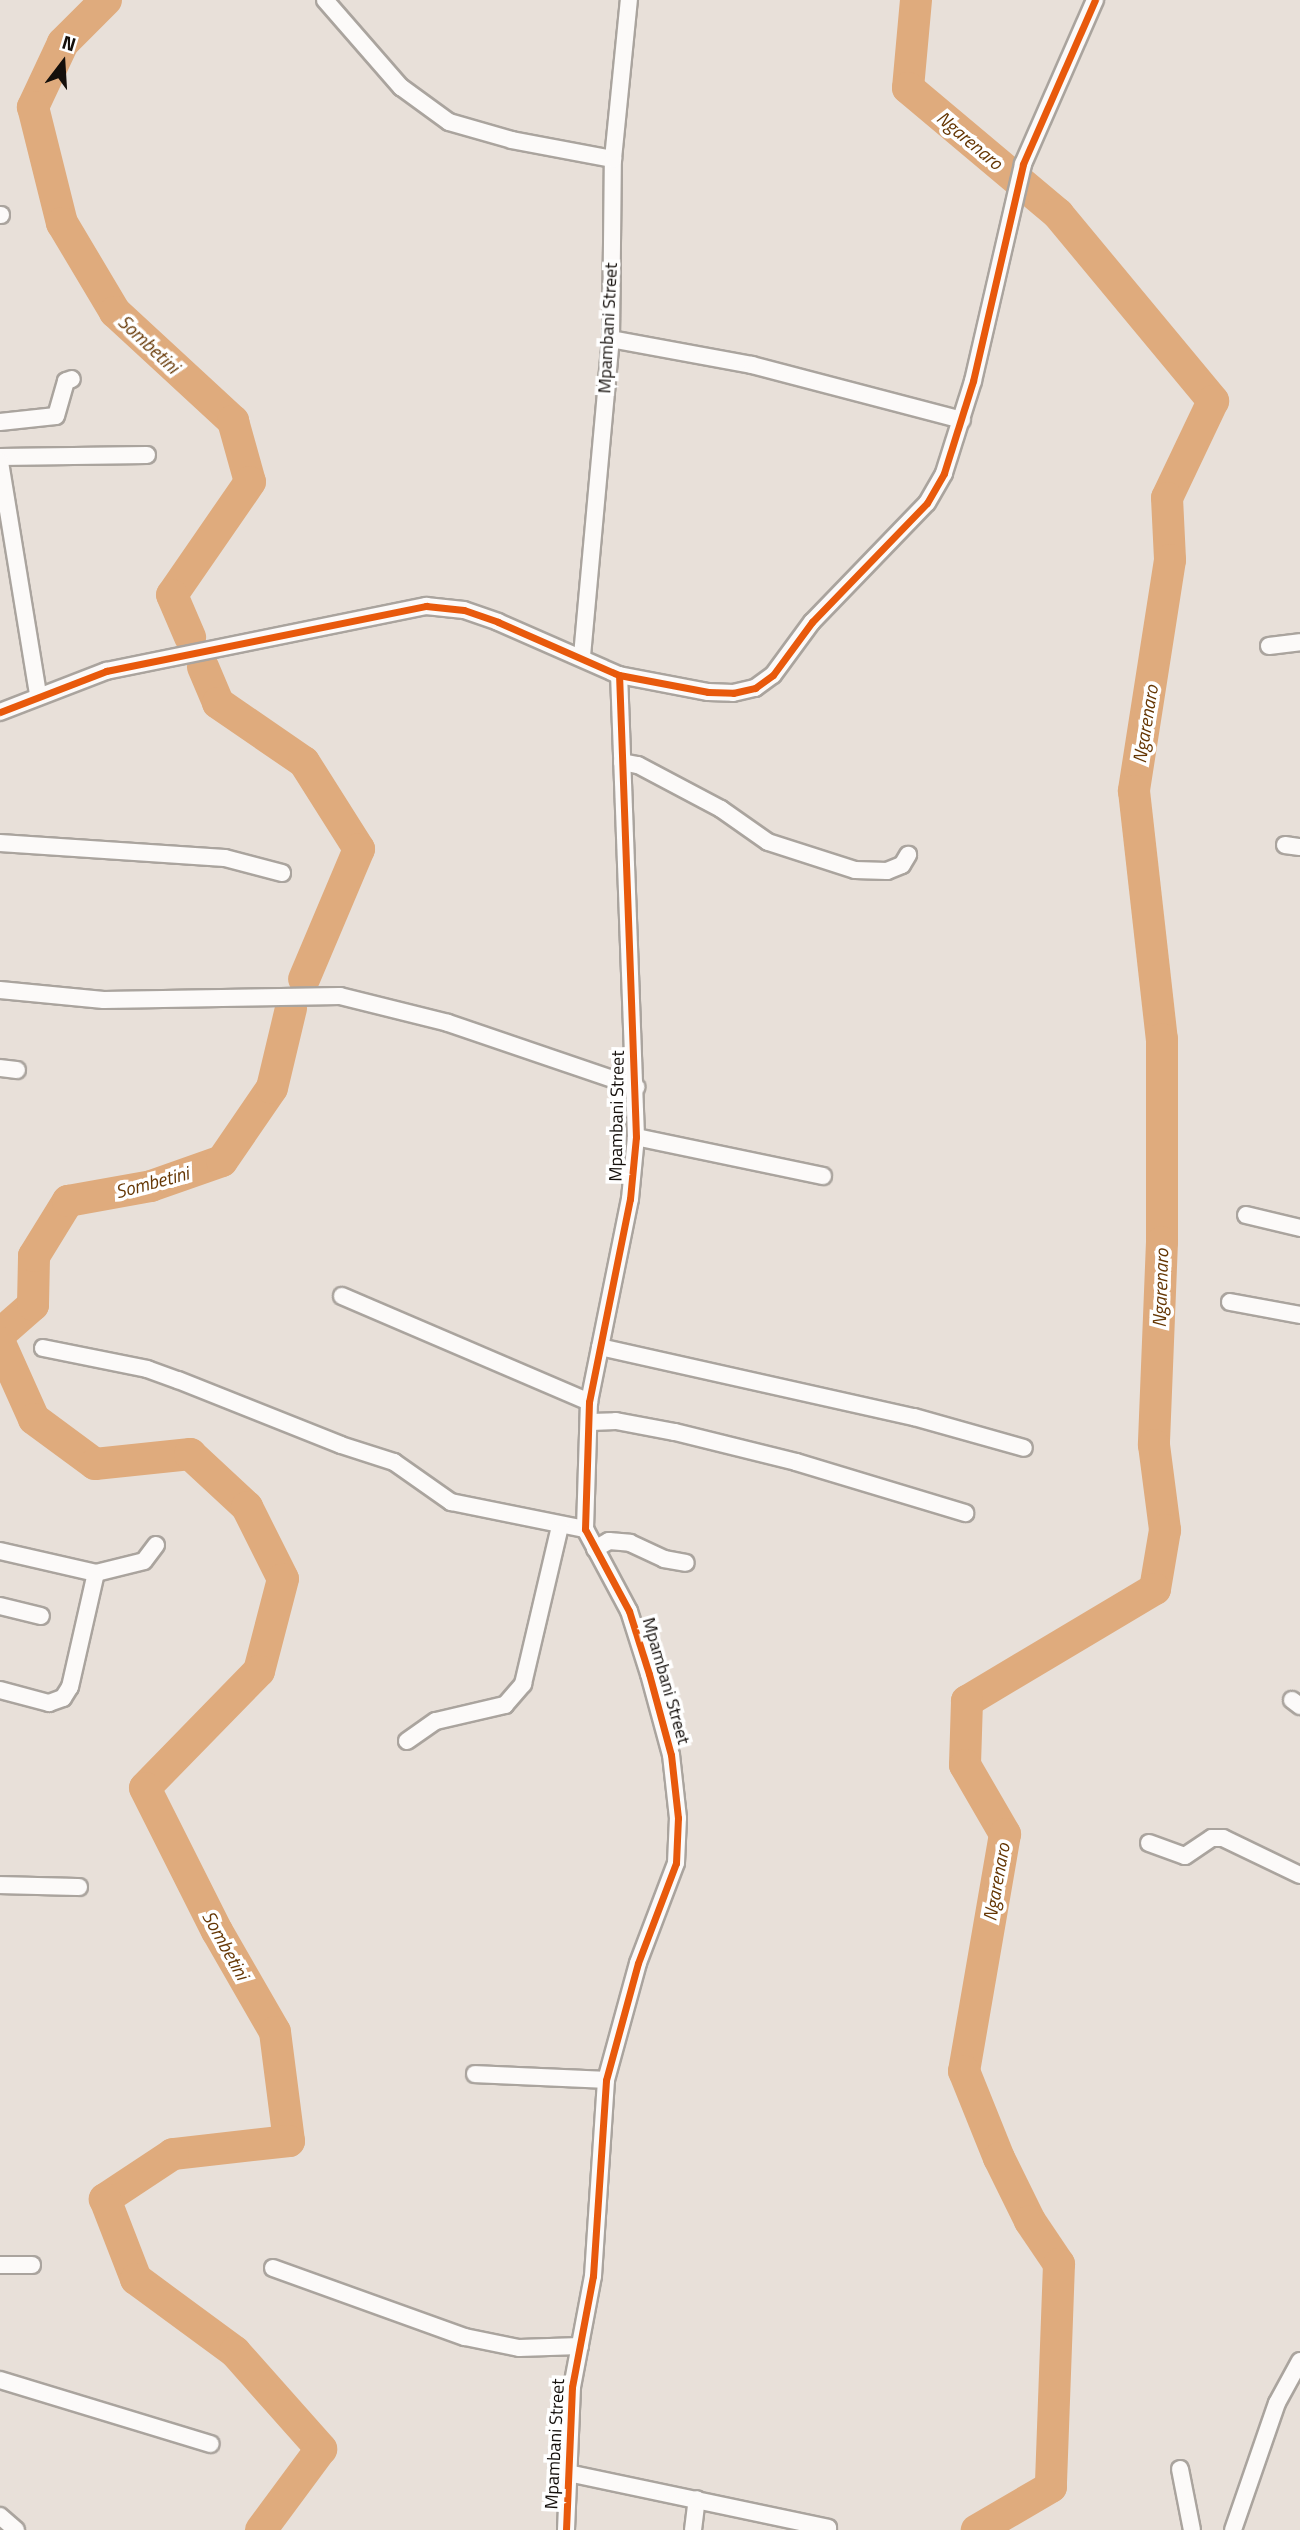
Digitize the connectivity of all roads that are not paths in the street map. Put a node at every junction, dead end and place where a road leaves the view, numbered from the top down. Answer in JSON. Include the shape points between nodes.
{"nodes":[{"id":1,"x":325,"y":0,"type":"edge"},
{"id":2,"x":629,"y":0,"type":"edge"},
{"id":3,"x":1095,"y":0,"type":"edge"},
{"id":4,"x":613,"y":159,"type":"junction"},
{"id":5,"x":611,"y":339,"type":"junction"},
{"id":6,"x":72,"y":379,"type":"dead end"},
{"id":7,"x":962,"y":420,"type":"junction"},
{"id":8,"x":0,"y":422,"type":"edge"},
{"id":9,"x":147,"y":455,"type":"dead end"},
{"id":10,"x":0,"y":459,"type":"edge"},
{"id":11,"x":1300,"y":642,"type":"edge"},
{"id":12,"x":1269,"y":646,"type":"dead end"},
{"id":13,"x":582,"y":656,"type":"junction"},
{"id":14,"x":619,"y":675,"type":"junction"},
{"id":15,"x":38,"y":695,"type":"junction"},
{"id":16,"x":0,"y":712,"type":"edge"},
{"id":17,"x":622,"y":762,"type":"junction"},
{"id":18,"x":0,"y":842,"type":"edge"},
{"id":19,"x":908,"y":855,"type":"dead end"},
{"id":20,"x":282,"y":873,"type":"dead end"},
{"id":21,"x":0,"y":990,"type":"edge"},
{"id":22,"x":636,"y":1087,"type":"junction"},
{"id":23,"x":636,"y":1137,"type":"junction"},
{"id":24,"x":823,"y":1176,"type":"dead end"},
{"id":25,"x":1246,"y":1215,"type":"dead end"},
{"id":26,"x":1300,"y":1228,"type":"edge"},
{"id":27,"x":342,"y":1296,"type":"dead end"},
{"id":28,"x":1230,"y":1302,"type":"dead end"},
{"id":29,"x":1300,"y":1315,"type":"edge"},
{"id":30,"x":600,"y":1347,"type":"junction"},
{"id":31,"x":43,"y":1348,"type":"dead end"},
{"id":32,"x":589,"y":1402,"type":"junction"},
{"id":33,"x":591,"y":1422,"type":"junction"},
{"id":34,"x":1024,"y":1448,"type":"dead end"},
{"id":35,"x":965,"y":1514,"type":"dead end"},
{"id":36,"x":560,"y":1526,"type":"junction"},
{"id":37,"x":585,"y":1529,"type":"junction"},
{"id":38,"x":156,"y":1545,"type":"dead end"},
{"id":39,"x":596,"y":1549,"type":"junction"},
{"id":40,"x":0,"y":1551,"type":"edge"},
{"id":41,"x":686,"y":1563,"type":"dead end"},
{"id":42,"x":96,"y":1573,"type":"junction"},
{"id":43,"x":0,"y":1606,"type":"edge"},
{"id":44,"x":41,"y":1616,"type":"dead end"},
{"id":45,"x":0,"y":1691,"type":"edge"},
{"id":46,"x":408,"y":1741,"type":"dead end"},
{"id":47,"x":1149,"y":1843,"type":"dead end"},
{"id":48,"x":1300,"y":1875,"type":"edge"},
{"id":49,"x":0,"y":1885,"type":"edge"},
{"id":50,"x":79,"y":1886,"type":"dead end"},
{"id":51,"x":475,"y":2074,"type":"dead end"},
{"id":52,"x":606,"y":2080,"type":"junction"},
{"id":53,"x":0,"y":2264,"type":"edge"},
{"id":54,"x":32,"y":2265,"type":"dead end"},
{"id":55,"x":273,"y":2268,"type":"dead end"},
{"id":56,"x":580,"y":2346,"type":"junction"},
{"id":57,"x":1300,"y":2361,"type":"edge"},
{"id":58,"x":0,"y":2380,"type":"edge"},
{"id":59,"x":211,"y":2444,"type":"dead end"},
{"id":60,"x":1180,"y":2469,"type":"dead end"},
{"id":61,"x":568,"y":2473,"type":"junction"},
{"id":62,"x":696,"y":2499,"type":"junction"},
{"id":63,"x":0,"y":2516,"type":"edge"},
{"id":64,"x":774,"y":2523,"type":"edge"},
{"id":65,"x":828,"y":2528,"type":"dead end"},
{"id":66,"x":16,"y":2530,"type":"edge"},
{"id":67,"x":566,"y":2530,"type":"edge"},
{"id":68,"x":693,"y":2530,"type":"edge"},
{"id":69,"x":1192,"y":2530,"type":"edge"},
{"id":70,"x":1233,"y":2530,"type":"edge"}],
"edges":[{"from":1,"to":4,"type":"street","via":[[401,87],[449,122],[512,140]]},
{"from":2,"to":4,"type":"street","name":"Mpambani Street"},
{"from":3,"to":7,"type":"street","via":[[1023,164]]},
{"from":4,"to":5,"type":"street","name":"Mpambani Street"},
{"from":5,"to":7,"type":"street","via":[[815,380]]},
{"from":5,"to":13,"type":"street","name":"Mpambani Street"},
{"from":6,"to":8,"type":"street","via":[[66,381],[56,416]]},
{"from":7,"to":14,"type":"street","via":[[944,473],[927,503],[812,622],[764,681],[733,693]]},
{"from":9,"to":10,"type":"street"},
{"from":10,"to":15,"type":"street"},
{"from":11,"to":12,"type":"street"},
{"from":13,"to":14,"type":"street"},
{"from":13,"to":15,"type":"street","via":[[464,610],[426,606],[106,671]]},
{"from":14,"to":17,"type":"street","name":"Mpambani Street"},
{"from":15,"to":16,"type":"street"},
{"from":17,"to":19,"type":"street","via":[[638,765],[721,809],[768,842],[871,874],[902,865]]},
{"from":17,"to":22,"type":"street","name":"Mpambani Street"},
{"from":18,"to":20,"type":"street","via":[[225,858]]},
{"from":21,"to":22,"type":"street","via":[[104,1000],[340,996],[448,1023]]},
{"from":22,"to":23,"type":"street","name":"Mpambani Street"},
{"from":23,"to":24,"type":"street"},
{"from":23,"to":30,"type":"street","name":"Mpambani Street","via":[[630,1199]]},
{"from":25,"to":26,"type":"street"},
{"from":27,"to":32,"type":"street"},
{"from":28,"to":29,"type":"street"},
{"from":30,"to":32,"type":"street","name":"Mpambani Street"},
{"from":30,"to":34,"type":"street","via":[[914,1417]]},
{"from":31,"to":36,"type":"street","via":[[147,1369],[394,1462],[452,1502]]},
{"from":32,"to":33,"type":"street","name":"Mpambani Street"},
{"from":33,"to":35,"type":"street","via":[[674,1432],[796,1462]]},
{"from":33,"to":37,"type":"street","name":"Mpambani Street"},
{"from":36,"to":37,"type":"street"},
{"from":36,"to":46,"type":"street","via":[[523,1684],[505,1705],[436,1720]]},
{"from":37,"to":39,"type":"street","name":"Mpambani Street"},
{"from":38,"to":42,"type":"street","via":[[144,1561]]},
{"from":39,"to":41,"type":"street","via":[[609,1541],[630,1543],[664,1559]]},
{"from":39,"to":52,"type":"street","name":"Mpambani Street","via":[[629,1611],[649,1674],[671,1755],[678,1818],[676,1863],[638,1962]]},
{"from":40,"to":42,"type":"street"},
{"from":42,"to":45,"type":"street","via":[[70,1687],[62,1698],[49,1703]]},
{"from":43,"to":44,"type":"street"},
{"from":47,"to":48,"type":"street","via":[[1185,1856],[1212,1838],[1223,1838]]},
{"from":49,"to":50,"type":"street"},
{"from":51,"to":52,"type":"street"},
{"from":52,"to":56,"type":"street","name":"Mpambani Street","via":[[593,2276]]},
{"from":53,"to":54,"type":"street"},
{"from":55,"to":56,"type":"street","via":[[465,2337],[519,2348]]},
{"from":56,"to":61,"type":"street","name":"Mpambani Street","via":[[572,2387]]},
{"from":57,"to":70,"type":"street","via":[[1278,2403]]},
{"from":58,"to":59,"type":"street"},
{"from":60,"to":69,"type":"street"},
{"from":61,"to":62,"type":"street"},
{"from":61,"to":67,"type":"street","name":"Mpambani Street"},
{"from":62,"to":64,"type":"street"},
{"from":62,"to":68,"type":"street"},
{"from":63,"to":66,"type":"street"},
{"from":64,"to":65,"type":"street"}]}
